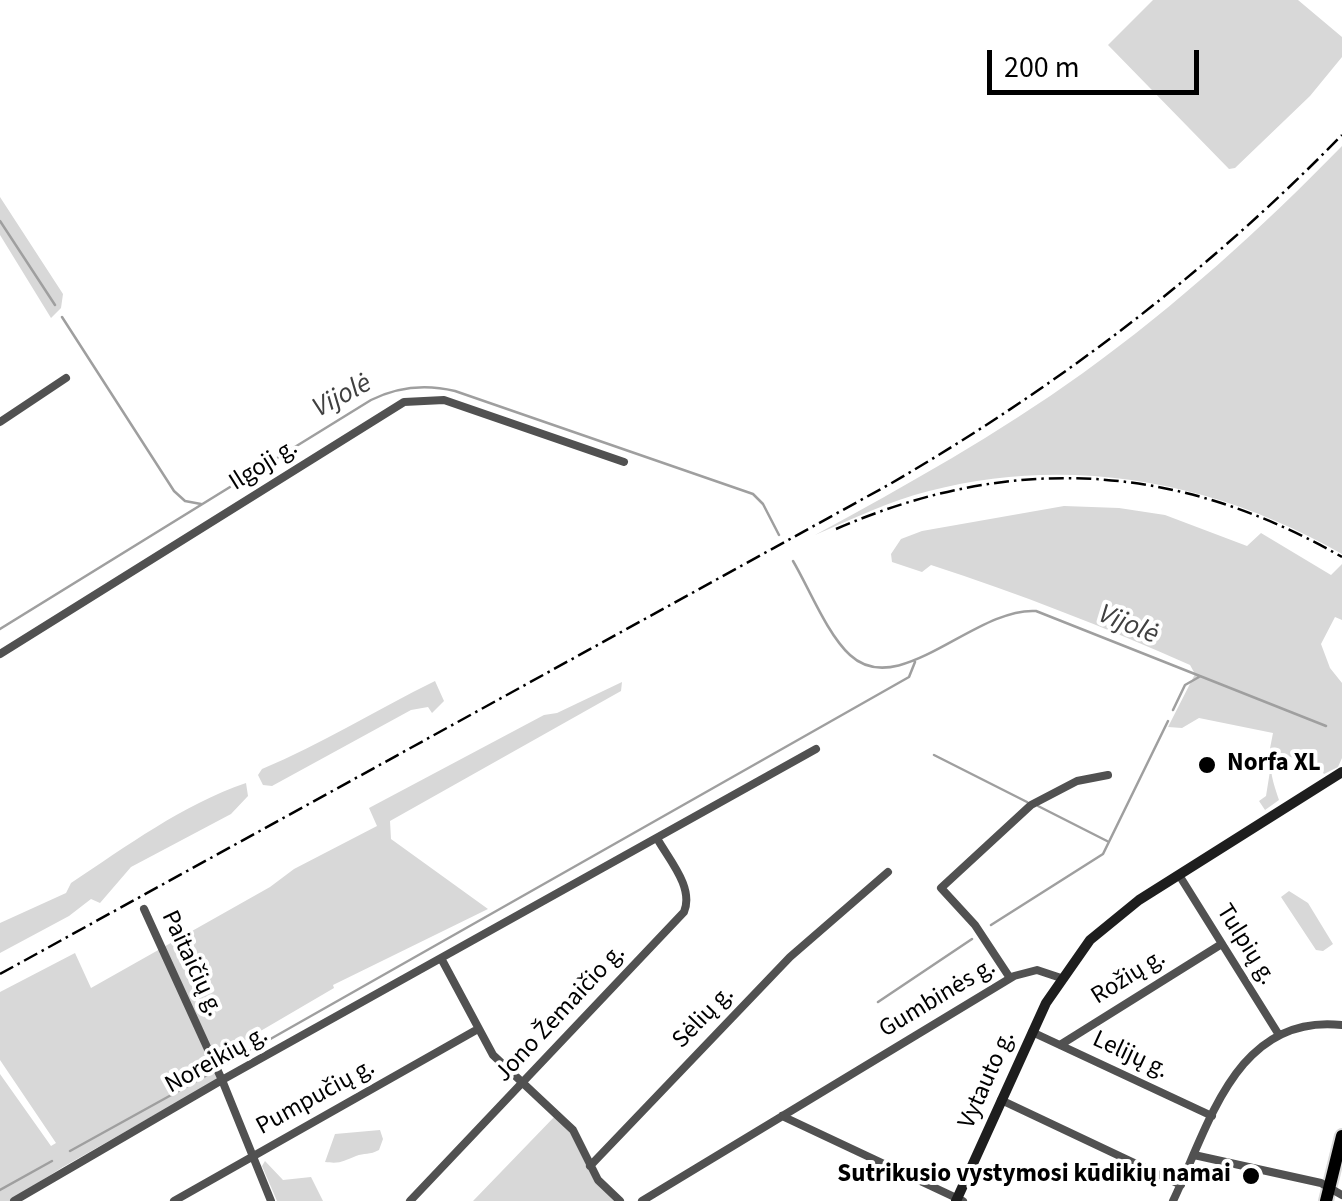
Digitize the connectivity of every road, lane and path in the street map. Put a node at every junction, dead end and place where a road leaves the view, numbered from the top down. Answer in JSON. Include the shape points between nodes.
{"nodes":[{"id":1,"x":66,"y":378,"type":"dead end"},
{"id":2,"x":0,"y":422,"type":"edge"},
{"id":3,"x":624,"y":462,"type":"dead end"},
{"id":4,"x":0,"y":654,"type":"edge"},
{"id":5,"x":816,"y":749,"type":"dead end"},
{"id":6,"x":1342,"y":772,"type":"edge"},
{"id":7,"x":1108,"y":774,"type":"dead end"},
{"id":8,"x":658,"y":840,"type":"junction"},
{"id":9,"x":888,"y":872,"type":"dead end"},
{"id":10,"x":1178,"y":876,"type":"junction"},
{"id":11,"x":144,"y":909,"type":"dead end"},
{"id":12,"x":1220,"y":945,"type":"junction"},
{"id":13,"x":442,"y":960,"type":"junction"},
{"id":14,"x":1010,"y":978,"type":"junction"},
{"id":15,"x":1061,"y":978,"type":"junction"},
{"id":16,"x":1342,"y":1026,"type":"edge"},
{"id":17,"x":478,"y":1029,"type":"junction"},
{"id":18,"x":1032,"y":1032,"type":"junction"},
{"id":19,"x":1279,"y":1035,"type":"junction"},
{"id":20,"x":1060,"y":1045,"type":"junction"},
{"id":21,"x":222,"y":1080,"type":"junction"},
{"id":22,"x":524,"y":1080,"type":"junction"},
{"id":23,"x":1001,"y":1100,"type":"junction"},
{"id":24,"x":782,"y":1116,"type":"junction"},
{"id":25,"x":1212,"y":1116,"type":"junction"},
{"id":26,"x":1342,"y":1136,"type":"edge"},
{"id":27,"x":254,"y":1155,"type":"junction"},
{"id":28,"x":1194,"y":1155,"type":"junction"},
{"id":29,"x":590,"y":1166,"type":"junction"},
{"id":30,"x":1181,"y":1186,"type":"junction"},
{"id":31,"x":1332,"y":1195,"type":"edge"},
{"id":32,"x":959,"y":1200,"type":"edge"},
{"id":33,"x":14,"y":1201,"type":"edge"},
{"id":34,"x":174,"y":1201,"type":"edge"},
{"id":35,"x":271,"y":1201,"type":"edge"},
{"id":36,"x":410,"y":1201,"type":"edge"},
{"id":37,"x":620,"y":1201,"type":"edge"},
{"id":38,"x":642,"y":1201,"type":"edge"},
{"id":39,"x":1174,"y":1201,"type":"edge"}],
"edges":[{"from":1,"to":2,"type":"street"},
{"from":3,"to":4,"type":"street","name":"Ilgoji g.","via":[[444,400],[404,402]]},
{"from":5,"to":8,"type":"street","name":"Noreikių g."},
{"from":6,"to":10,"type":"main road"},
{"from":7,"to":14,"type":"street","via":[[1077,780],[1031,805],[941,888]]},
{"from":8,"to":13,"type":"street","name":"Noreikių g."},
{"from":8,"to":22,"type":"street","name":"Jono Žemaičio g.","via":[[686,889],[684,912]]},
{"from":9,"to":29,"type":"street","name":"Sėlių g.","via":[[790,958]]},
{"from":10,"to":12,"type":"street","name":"Tulpių g."},
{"from":10,"to":15,"type":"main road","via":[[1108,924]]},
{"from":11,"to":21,"type":"street","name":"Paitaičių g."},
{"from":12,"to":19,"type":"street","name":"Tulpių g."},
{"from":12,"to":20,"type":"street","name":"Rožių g."},
{"from":13,"to":17,"type":"street"},
{"from":13,"to":21,"type":"street","name":"Noreikių g."},
{"from":14,"to":15,"type":"street","name":"Gumbinės g.","via":[[1037,970]]},
{"from":14,"to":24,"type":"street","name":"Gumbinės g."},
{"from":15,"to":18,"type":"main road","name":"Vytauto g."},
{"from":16,"to":19,"type":"street","via":[[1317,1024]]},
{"from":17,"to":22,"type":"street","via":[[493,1055]]},
{"from":17,"to":27,"type":"street","name":"Pumpučių g."},
{"from":18,"to":20,"type":"street","name":"Lelijų g."},
{"from":18,"to":23,"type":"main road","name":"Vytauto g."},
{"from":19,"to":25,"type":"street","via":[[1241,1065]]},
{"from":20,"to":25,"type":"street","name":"Lelijų g."},
{"from":21,"to":27,"type":"street","name":"Paitaičių g."},
{"from":21,"to":33,"type":"street","name":"Noreikių g."},
{"from":22,"to":29,"type":"street","via":[[573,1130]]},
{"from":22,"to":36,"type":"street","name":"Jono Žemaičio g."},
{"from":23,"to":30,"type":"street"},
{"from":23,"to":32,"type":"main road","name":"Vytauto g."},
{"from":24,"to":32,"type":"street"},
{"from":24,"to":38,"type":"street","name":"Gumbinės g."},
{"from":25,"to":28,"type":"street"},
{"from":26,"to":31,"type":"highway"},
{"from":27,"to":34,"type":"street","name":"Pumpučių g."},
{"from":27,"to":35,"type":"street","name":"Paitaičių g."},
{"from":28,"to":30,"type":"street"},
{"from":28,"to":31,"type":"street","via":[[1321,1183]]},
{"from":29,"to":37,"type":"street"},
{"from":30,"to":39,"type":"street"}]}
